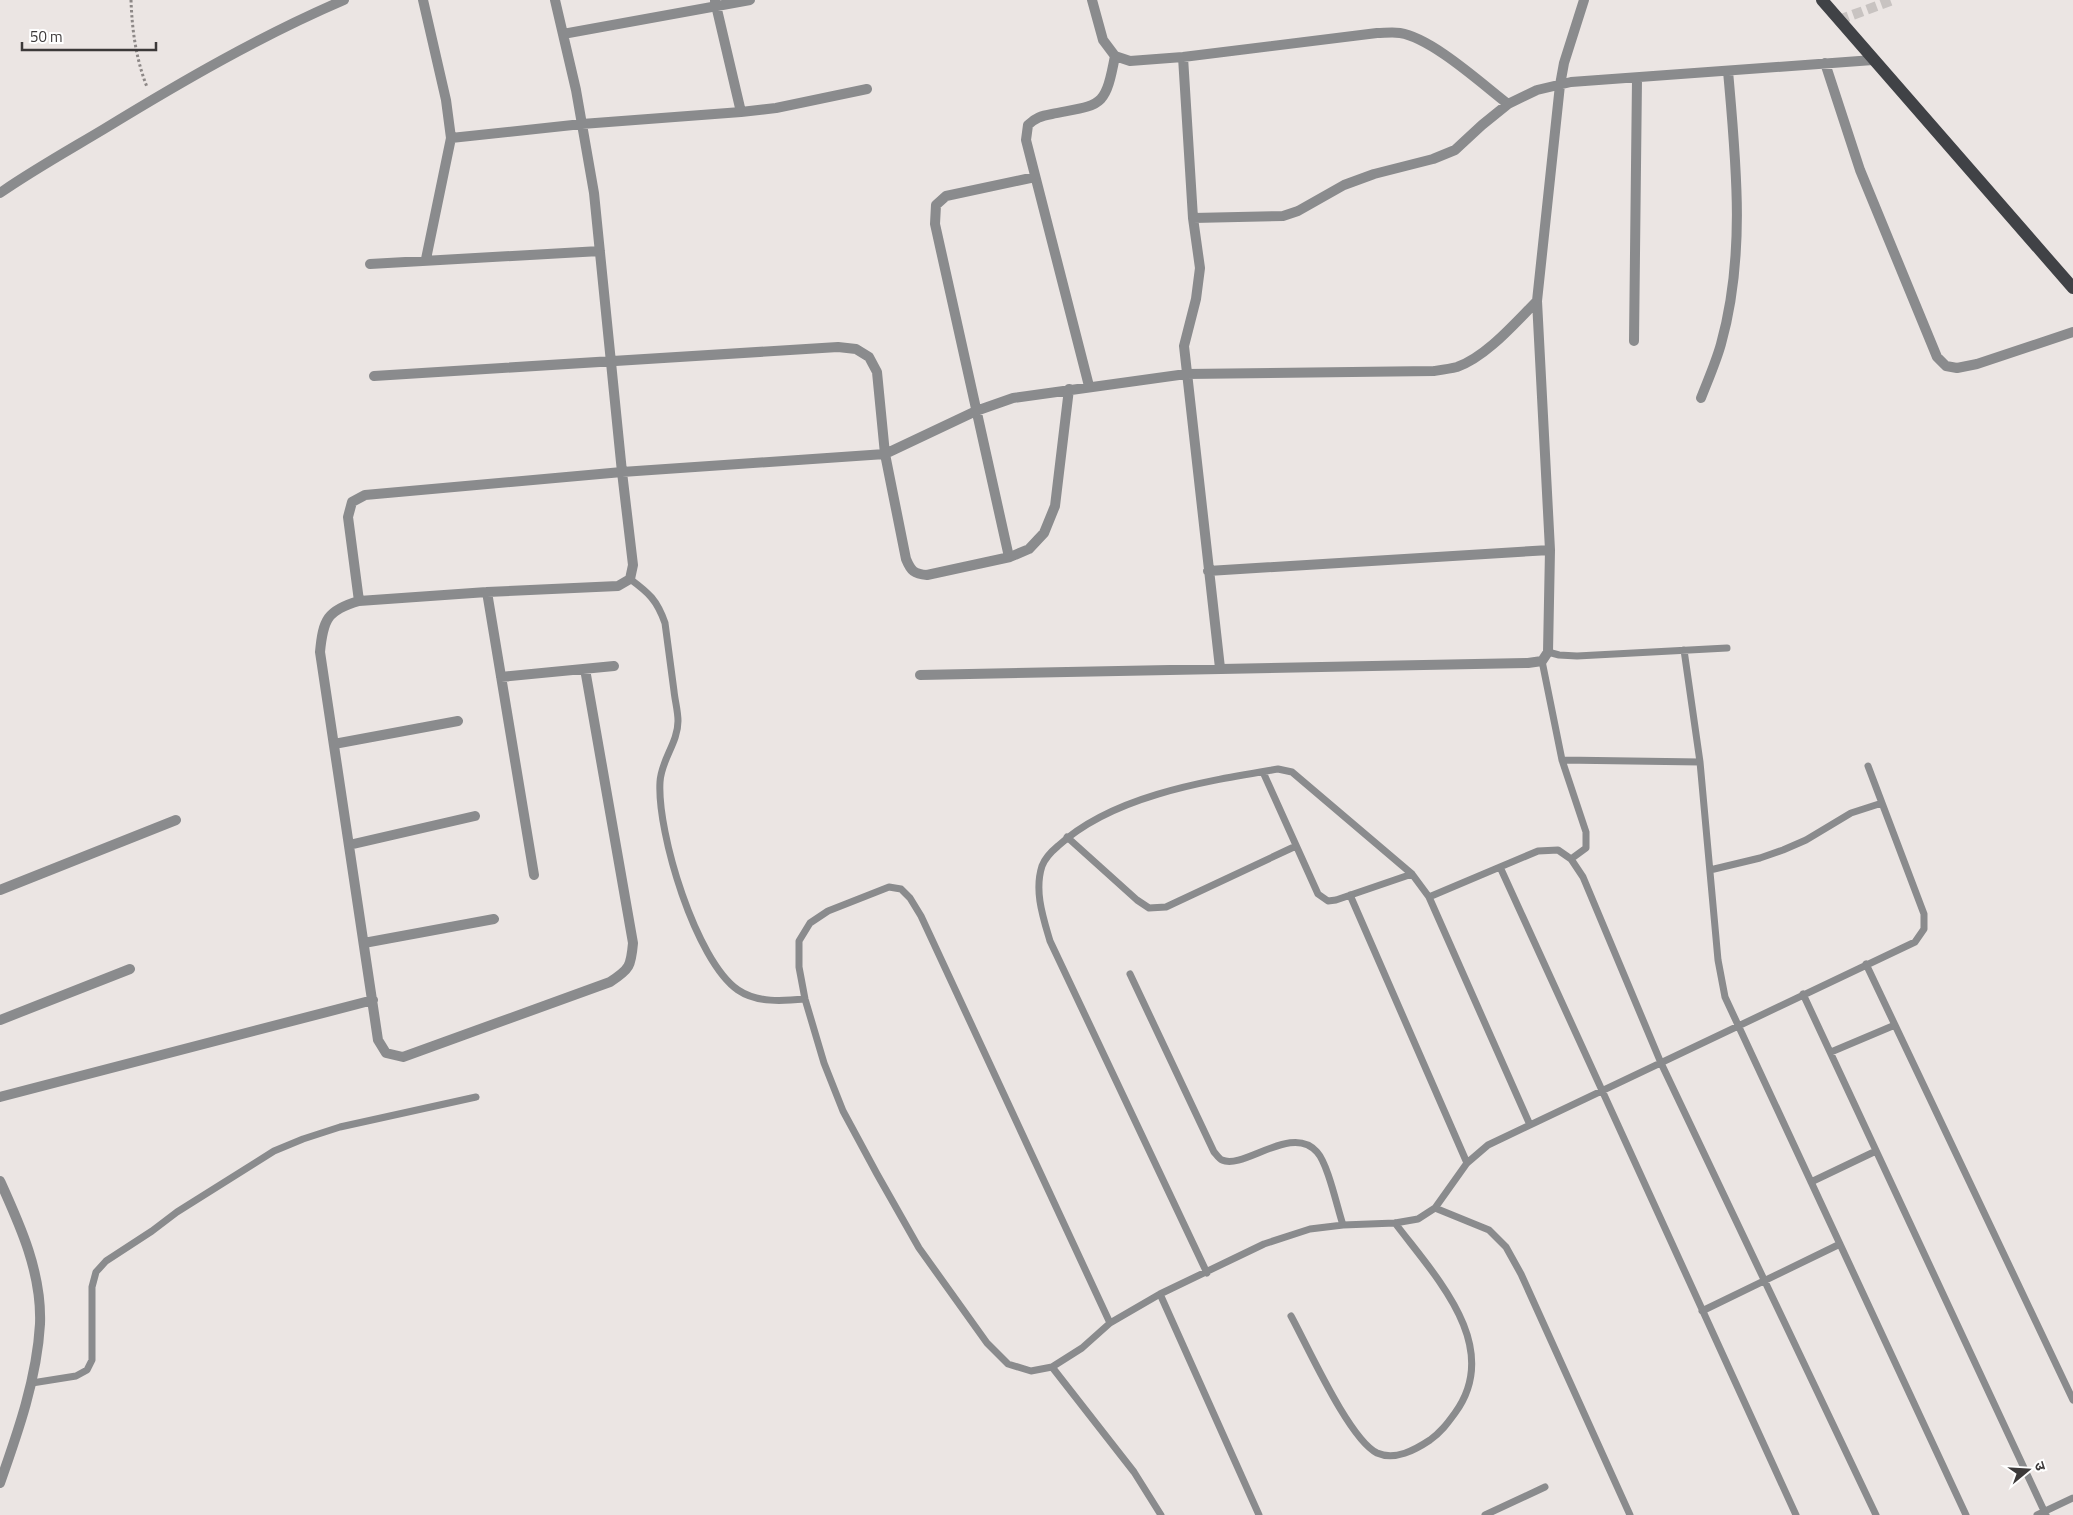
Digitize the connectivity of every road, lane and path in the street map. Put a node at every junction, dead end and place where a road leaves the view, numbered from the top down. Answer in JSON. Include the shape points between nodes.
{"nodes":[{"id":1,"x":131,"y":0,"type":"edge"},
{"id":2,"x":344,"y":0,"type":"edge"},
{"id":3,"x":423,"y":0,"type":"edge"},
{"id":4,"x":555,"y":0,"type":"edge"},
{"id":5,"x":750,"y":0,"type":"edge"},
{"id":6,"x":1092,"y":0,"type":"edge"},
{"id":7,"x":1584,"y":0,"type":"edge"},
{"id":8,"x":1822,"y":0,"type":"edge"},
{"id":9,"x":716,"y":3,"type":"edge"},
{"id":10,"x":563,"y":34,"type":"junction"},
{"id":11,"x":1115,"y":56,"type":"junction"},
{"id":12,"x":1183,"y":57,"type":"junction"},
{"id":13,"x":1873,"y":60,"type":"junction"},
{"id":14,"x":1825,"y":63,"type":"junction"},
{"id":15,"x":1728,"y":71,"type":"junction"},
{"id":16,"x":1637,"y":78,"type":"junction"},
{"id":17,"x":1560,"y":85,"type":"junction"},
{"id":18,"x":867,"y":89,"type":"dead end"},
{"id":19,"x":152,"y":100,"type":"junction"},
{"id":20,"x":1508,"y":104,"type":"junction"},
{"id":21,"x":742,"y":112,"type":"junction"},
{"id":22,"x":582,"y":124,"type":"junction"},
{"id":23,"x":451,"y":138,"type":"junction"},
{"id":24,"x":1035,"y":177,"type":"junction"},
{"id":25,"x":0,"y":193,"type":"edge"},
{"id":26,"x":1193,"y":218,"type":"junction"},
{"id":27,"x":600,"y":250,"type":"junction"},
{"id":28,"x":426,"y":259,"type":"junction"},
{"id":29,"x":370,"y":264,"type":"dead end"},
{"id":30,"x":2073,"y":288,"type":"edge"},
{"id":31,"x":1537,"y":301,"type":"junction"},
{"id":32,"x":2073,"y":332,"type":"edge"},
{"id":33,"x":1634,"y":342,"type":"dead end"},
{"id":34,"x":611,"y":361,"type":"junction"},
{"id":35,"x":1186,"y":374,"type":"junction"},
{"id":36,"x":374,"y":376,"type":"dead end"},
{"id":37,"x":1089,"y":386,"type":"junction"},
{"id":38,"x":1070,"y":389,"type":"junction"},
{"id":39,"x":1701,"y":398,"type":"dead end"},
{"id":40,"x":976,"y":411,"type":"junction"},
{"id":41,"x":885,"y":454,"type":"junction"},
{"id":42,"x":622,"y":472,"type":"junction"},
{"id":43,"x":1550,"y":550,"type":"junction"},
{"id":44,"x":1009,"y":557,"type":"junction"},
{"id":45,"x":1208,"y":570,"type":"junction"},
{"id":46,"x":630,"y":578,"type":"junction"},
{"id":47,"x":488,"y":592,"type":"junction"},
{"id":48,"x":359,"y":601,"type":"junction"},
{"id":49,"x":1727,"y":648,"type":"dead end"},
{"id":50,"x":1684,"y":650,"type":"junction"},
{"id":51,"x":1545,"y":656,"type":"junction"},
{"id":52,"x":614,"y":666,"type":"dead end"},
{"id":53,"x":1220,"y":668,"type":"junction"},
{"id":54,"x":585,"y":669,"type":"junction"},
{"id":55,"x":920,"y":675,"type":"dead end"},
{"id":56,"x":501,"y":677,"type":"junction"},
{"id":57,"x":458,"y":721,"type":"dead end"},
{"id":58,"x":334,"y":744,"type":"junction"},
{"id":59,"x":1562,"y":760,"type":"junction"},
{"id":60,"x":1700,"y":762,"type":"junction"},
{"id":61,"x":1868,"y":766,"type":"dead end"},
{"id":62,"x":1263,"y":772,"type":"junction"},
{"id":63,"x":1882,"y":803,"type":"junction"},
{"id":64,"x":475,"y":816,"type":"dead end"},
{"id":65,"x":176,"y":820,"type":"dead end"},
{"id":66,"x":1067,"y":837,"type":"junction"},
{"id":67,"x":349,"y":845,"type":"junction"},
{"id":68,"x":1296,"y":846,"type":"junction"},
{"id":69,"x":1571,"y":859,"type":"junction"},
{"id":70,"x":1500,"y":867,"type":"junction"},
{"id":71,"x":1710,"y":870,"type":"junction"},
{"id":72,"x":1412,"y":874,"type":"junction"},
{"id":73,"x":534,"y":876,"type":"dead end"},
{"id":74,"x":0,"y":890,"type":"edge"},
{"id":75,"x":1350,"y":895,"type":"junction"},
{"id":76,"x":1429,"y":897,"type":"junction"},
{"id":77,"x":494,"y":919,"type":"dead end"},
{"id":78,"x":364,"y":943,"type":"junction"},
{"id":79,"x":1866,"y":964,"type":"junction"},
{"id":80,"x":130,"y":969,"type":"dead end"},
{"id":81,"x":1130,"y":974,"type":"dead end"},
{"id":82,"x":1804,"y":994,"type":"junction"},
{"id":83,"x":805,"y":999,"type":"junction"},
{"id":84,"x":373,"y":1000,"type":"junction"},
{"id":85,"x":0,"y":1020,"type":"edge"},
{"id":86,"x":1895,"y":1025,"type":"junction"},
{"id":87,"x":1738,"y":1026,"type":"junction"},
{"id":88,"x":1830,"y":1052,"type":"junction"},
{"id":89,"x":1660,"y":1063,"type":"junction"},
{"id":90,"x":1601,"y":1091,"type":"junction"},
{"id":91,"x":0,"y":1097,"type":"edge"},
{"id":92,"x":476,"y":1097,"type":"dead end"},
{"id":93,"x":1530,"y":1125,"type":"junction"},
{"id":94,"x":1876,"y":1151,"type":"junction"},
{"id":95,"x":1466,"y":1163,"type":"junction"},
{"id":96,"x":0,"y":1181,"type":"edge"},
{"id":97,"x":1811,"y":1182,"type":"junction"},
{"id":98,"x":1435,"y":1208,"type":"junction"},
{"id":99,"x":1395,"y":1223,"type":"junction"},
{"id":100,"x":1343,"y":1225,"type":"junction"},
{"id":101,"x":1840,"y":1244,"type":"junction"},
{"id":102,"x":1207,"y":1273,"type":"junction"},
{"id":103,"x":1764,"y":1280,"type":"junction"},
{"id":104,"x":1160,"y":1294,"type":"junction"},
{"id":105,"x":1702,"y":1311,"type":"junction"},
{"id":106,"x":1291,"y":1316,"type":"dead end"},
{"id":107,"x":1110,"y":1323,"type":"junction"},
{"id":108,"x":1052,"y":1367,"type":"junction"},
{"id":109,"x":32,"y":1383,"type":"junction"},
{"id":110,"x":2073,"y":1400,"type":"edge"},
{"id":111,"x":4,"y":1463,"type":"edge"},
{"id":112,"x":0,"y":1483,"type":"edge"},
{"id":113,"x":1545,"y":1487,"type":"dead end"},
{"id":114,"x":2073,"y":1498,"type":"edge"},
{"id":115,"x":2045,"y":1513,"type":"edge"},
{"id":116,"x":1161,"y":1515,"type":"edge"},
{"id":117,"x":1259,"y":1515,"type":"edge"},
{"id":118,"x":1485,"y":1515,"type":"edge"},
{"id":119,"x":1630,"y":1515,"type":"edge"},
{"id":120,"x":1796,"y":1515,"type":"edge"},
{"id":121,"x":1876,"y":1515,"type":"edge"},
{"id":122,"x":1966,"y":1515,"type":"edge"},
{"id":123,"x":2037,"y":1515,"type":"edge"}],
"edges":[{"from":1,"to":19,"type":"path","via":[[140,71]]},
{"from":2,"to":19,"type":"street","via":[[306,16]]},
{"from":3,"to":23,"type":"street","via":[[446,100]]},
{"from":4,"to":10,"type":"street"},
{"from":5,"to":9,"type":"street"},
{"from":6,"to":11,"type":"street","via":[[1103,40]]},
{"from":7,"to":17,"type":"street"},
{"from":8,"to":13,"type":"main road"},
{"from":9,"to":10,"type":"street"},
{"from":9,"to":21,"type":"street"},
{"from":10,"to":22,"type":"street"},
{"from":11,"to":12,"type":"street","via":[[1130,61]]},
{"from":11,"to":24,"type":"street","via":[[1109,88],[1101,100],[1091,106],[1035,118],[1028,125],[1026,140]]},
{"from":12,"to":20,"type":"street","via":[[1377,33],[1401,33],[1420,40],[1447,57]]},
{"from":12,"to":26,"type":"street"},
{"from":13,"to":14,"type":"street"},
{"from":13,"to":30,"type":"main road"},
{"from":14,"to":15,"type":"street"},
{"from":14,"to":32,"type":"street","via":[[1860,170],[1937,357],[1946,366],[1957,368]]},
{"from":15,"to":16,"type":"street"},
{"from":15,"to":39,"type":"street","via":[[1738,218],[1733,282],[1721,344]]},
{"from":16,"to":17,"type":"street"},
{"from":16,"to":33,"type":"street"},
{"from":17,"to":20,"type":"street","via":[[1537,90]]},
{"from":17,"to":31,"type":"street"},
{"from":18,"to":21,"type":"street"},
{"from":19,"to":25,"type":"street"},
{"from":20,"to":26,"type":"street","via":[[1455,150],[1344,185],[1283,216]]},
{"from":21,"to":22,"type":"street"},
{"from":22,"to":23,"type":"street"},
{"from":22,"to":27,"type":"street"},
{"from":23,"to":28,"type":"street"},
{"from":24,"to":37,"type":"street"},
{"from":24,"to":40,"type":"street","via":[[946,196],[936,205],[935,224]]},
{"from":26,"to":35,"type":"street","via":[[1200,268],[1184,346]]},
{"from":27,"to":28,"type":"street"},
{"from":27,"to":34,"type":"street"},
{"from":28,"to":29,"type":"street"},
{"from":31,"to":35,"type":"street","via":[[1473,359],[1456,367],[1402,372]]},
{"from":31,"to":43,"type":"street"},
{"from":34,"to":36,"type":"street"},
{"from":34,"to":41,"type":"street","via":[[838,347],[856,349],[869,357],[877,372]]},
{"from":34,"to":42,"type":"street"},
{"from":35,"to":37,"type":"street"},
{"from":35,"to":45,"type":"street"},
{"from":37,"to":38,"type":"street"},
{"from":38,"to":40,"type":"street","via":[[1013,398]]},
{"from":38,"to":44,"type":"street","via":[[1055,506],[1044,533],[1029,548]]},
{"from":40,"to":41,"type":"street"},
{"from":40,"to":44,"type":"street"},
{"from":41,"to":42,"type":"street"},
{"from":41,"to":44,"type":"street","via":[[911,570],[916,574],[927,574]]},
{"from":42,"to":46,"type":"street","via":[[633,565]]},
{"from":42,"to":48,"type":"street","via":[[365,495],[352,502],[348,517]]},
{"from":43,"to":45,"type":"street"},
{"from":43,"to":51,"type":"street"},
{"from":45,"to":53,"type":"street"},
{"from":46,"to":47,"type":"street","via":[[618,586]]},
{"from":46,"to":83,"type":"lane","via":[[651,594],[665,624],[678,721],[676,739],[666,757],[660,780],[660,802],[664,832],[688,911],[724,978],[740,991],[779,1001]]},
{"from":47,"to":48,"type":"street"},
{"from":47,"to":56,"type":"street"},
{"from":48,"to":58,"type":"street","via":[[328,616],[322,629],[320,652]]},
{"from":49,"to":50,"type":"lane"},
{"from":50,"to":51,"type":"lane"},
{"from":50,"to":60,"type":"lane"},
{"from":51,"to":53,"type":"street","via":[[1528,663]]},
{"from":51,"to":59,"type":"lane"},
{"from":52,"to":54,"type":"street"},
{"from":53,"to":55,"type":"street"},
{"from":54,"to":56,"type":"street"},
{"from":54,"to":84,"type":"street","via":[[632,943],[626,972],[610,982],[403,1057],[386,1053],[378,1040]]},
{"from":56,"to":73,"type":"street"},
{"from":57,"to":58,"type":"street"},
{"from":58,"to":67,"type":"street"},
{"from":59,"to":60,"type":"lane"},
{"from":59,"to":69,"type":"lane","via":[[1586,832],[1586,848]]},
{"from":60,"to":71,"type":"lane"},
{"from":61,"to":63,"type":"lane"},
{"from":62,"to":66,"type":"lane","via":[[1176,788],[1088,823]]},
{"from":62,"to":68,"type":"lane"},
{"from":62,"to":72,"type":"lane","via":[[1278,769],[1292,772]]},
{"from":63,"to":71,"type":"lane","via":[[1851,813],[1783,850]]},
{"from":63,"to":79,"type":"lane","via":[[1924,914],[1924,929],[1915,942]]},
{"from":64,"to":67,"type":"street"},
{"from":65,"to":74,"type":"street"},
{"from":66,"to":68,"type":"lane","via":[[1149,908],[1166,907]]},
{"from":66,"to":102,"type":"lane","via":[[1042,866],[1040,910],[1050,941]]},
{"from":67,"to":78,"type":"street"},
{"from":68,"to":75,"type":"lane","via":[[1318,894],[1328,901]]},
{"from":69,"to":70,"type":"lane","via":[[1558,850],[1538,851]]},
{"from":69,"to":89,"type":"lane","via":[[1583,877]]},
{"from":70,"to":76,"type":"lane"},
{"from":70,"to":90,"type":"lane"},
{"from":71,"to":87,"type":"lane","via":[[1718,960],[1725,997]]},
{"from":72,"to":75,"type":"lane"},
{"from":72,"to":76,"type":"lane"},
{"from":75,"to":95,"type":"lane"},
{"from":76,"to":93,"type":"lane"},
{"from":77,"to":78,"type":"street"},
{"from":78,"to":84,"type":"street"},
{"from":79,"to":82,"type":"lane"},
{"from":79,"to":86,"type":"lane"},
{"from":80,"to":85,"type":"street"},
{"from":81,"to":100,"type":"lane","via":[[1214,1152],[1222,1160],[1232,1161],[1289,1143],[1305,1143],[1317,1152],[1324,1164]]},
{"from":82,"to":87,"type":"lane"},
{"from":82,"to":88,"type":"lane"},
{"from":83,"to":107,"type":"lane","via":[[799,967],[799,941],[810,923],[828,911],[889,887],[901,889],[925,925]]},
{"from":83,"to":108,"type":"lane","via":[[824,1063],[843,1111],[919,1248],[986,1343],[1008,1364],[1030,1371]]},
{"from":84,"to":91,"type":"street"},
{"from":86,"to":88,"type":"lane"},
{"from":86,"to":110,"type":"lane"},
{"from":87,"to":89,"type":"lane"},
{"from":87,"to":97,"type":"lane"},
{"from":88,"to":94,"type":"lane"},
{"from":89,"to":90,"type":"lane"},
{"from":89,"to":103,"type":"lane"},
{"from":90,"to":93,"type":"lane"},
{"from":90,"to":105,"type":"lane"},
{"from":92,"to":109,"type":"lane","via":[[340,1127],[303,1139],[274,1151],[184,1207],[106,1261],[96,1272],[92,1286],[92,1360],[87,1370],[76,1376]]},
{"from":93,"to":95,"type":"lane","via":[[1488,1145]]},
{"from":94,"to":97,"type":"lane"},
{"from":94,"to":115,"type":"lane"},
{"from":95,"to":98,"type":"lane"},
{"from":96,"to":109,"type":"street","via":[[22,1230],[36,1285],[40,1323]]},
{"from":97,"to":101,"type":"lane"},
{"from":98,"to":99,"type":"lane","via":[[1418,1219]]},
{"from":98,"to":119,"type":"lane","via":[[1488,1230],[1506,1247]]},
{"from":99,"to":100,"type":"lane"},
{"from":99,"to":106,"type":"lane","via":[[1445,1290],[1462,1320],[1471,1345],[1472,1372],[1464,1400],[1442,1431],[1416,1450],[1394,1456],[1377,1453],[1360,1440],[1348,1422]]},
{"from":100,"to":102,"type":"lane","via":[[1310,1229],[1264,1244]]},
{"from":101,"to":103,"type":"lane"},
{"from":101,"to":122,"type":"lane"},
{"from":102,"to":104,"type":"lane"},
{"from":103,"to":105,"type":"lane"},
{"from":103,"to":121,"type":"lane"},
{"from":104,"to":107,"type":"lane"},
{"from":104,"to":117,"type":"lane"},
{"from":105,"to":120,"type":"lane"},
{"from":107,"to":108,"type":"lane","via":[[1082,1348]]},
{"from":108,"to":116,"type":"lane","via":[[1134,1472]]},
{"from":109,"to":111,"type":"street"},
{"from":111,"to":112,"type":"street"},
{"from":113,"to":118,"type":"lane"},
{"from":114,"to":115,"type":"lane"},
{"from":115,"to":123,"type":"lane"}]}
